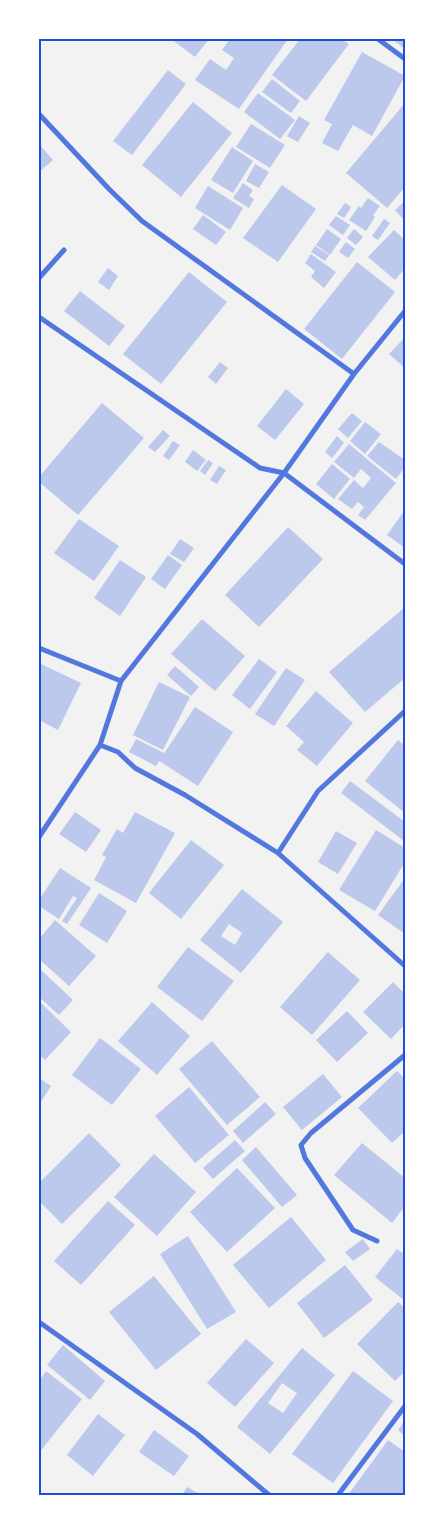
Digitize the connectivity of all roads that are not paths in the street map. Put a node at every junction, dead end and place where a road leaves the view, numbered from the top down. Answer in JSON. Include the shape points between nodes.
{"nodes":[{"id":1,"x":378,"y":39,"type":"edge"},
{"id":2,"x":405,"y":59,"type":"edge"},
{"id":3,"x":39,"y":114,"type":"edge"},
{"id":4,"x":64,"y":250,"type":"dead end"},
{"id":5,"x":39,"y":278,"type":"edge"},
{"id":6,"x":405,"y":311,"type":"edge"},
{"id":7,"x":39,"y":317,"type":"edge"},
{"id":8,"x":354,"y":374,"type":"junction"},
{"id":9,"x":284,"y":473,"type":"junction"},
{"id":10,"x":405,"y":564,"type":"edge"},
{"id":11,"x":39,"y":648,"type":"edge"},
{"id":12,"x":121,"y":681,"type":"junction"},
{"id":13,"x":405,"y":711,"type":"edge"},
{"id":14,"x":100,"y":745,"type":"junction"},
{"id":15,"x":40,"y":830,"type":"edge"},
{"id":16,"x":39,"y":837,"type":"edge"},
{"id":17,"x":278,"y":853,"type":"junction"},
{"id":18,"x":405,"y":966,"type":"edge"},
{"id":19,"x":405,"y":1055,"type":"edge"},
{"id":20,"x":377,"y":1241,"type":"dead end"},
{"id":21,"x":39,"y":1322,"type":"edge"},
{"id":22,"x":405,"y":1406,"type":"edge"},
{"id":23,"x":268,"y":1495,"type":"edge"},
{"id":24,"x":338,"y":1495,"type":"edge"}],
"edges":[{"from":1,"to":2,"type":"street"},
{"from":3,"to":8,"type":"street","via":[[142,221]]},
{"from":4,"to":5,"type":"street"},
{"from":6,"to":8,"type":"street"},
{"from":7,"to":9,"type":"street","via":[[260,468]]},
{"from":8,"to":9,"type":"street"},
{"from":9,"to":10,"type":"street"},
{"from":9,"to":12,"type":"street"},
{"from":11,"to":12,"type":"street"},
{"from":12,"to":14,"type":"street"},
{"from":13,"to":17,"type":"street","via":[[318,791]]},
{"from":14,"to":15,"type":"street"},
{"from":14,"to":17,"type":"street","via":[[118,752],[135,768]]},
{"from":15,"to":16,"type":"street"},
{"from":17,"to":18,"type":"street"},
{"from":19,"to":20,"type":"street","via":[[310,1133],[301,1145],[305,1158],[353,1230]]},
{"from":21,"to":23,"type":"street","via":[[197,1434]]},
{"from":22,"to":24,"type":"street"}]}
